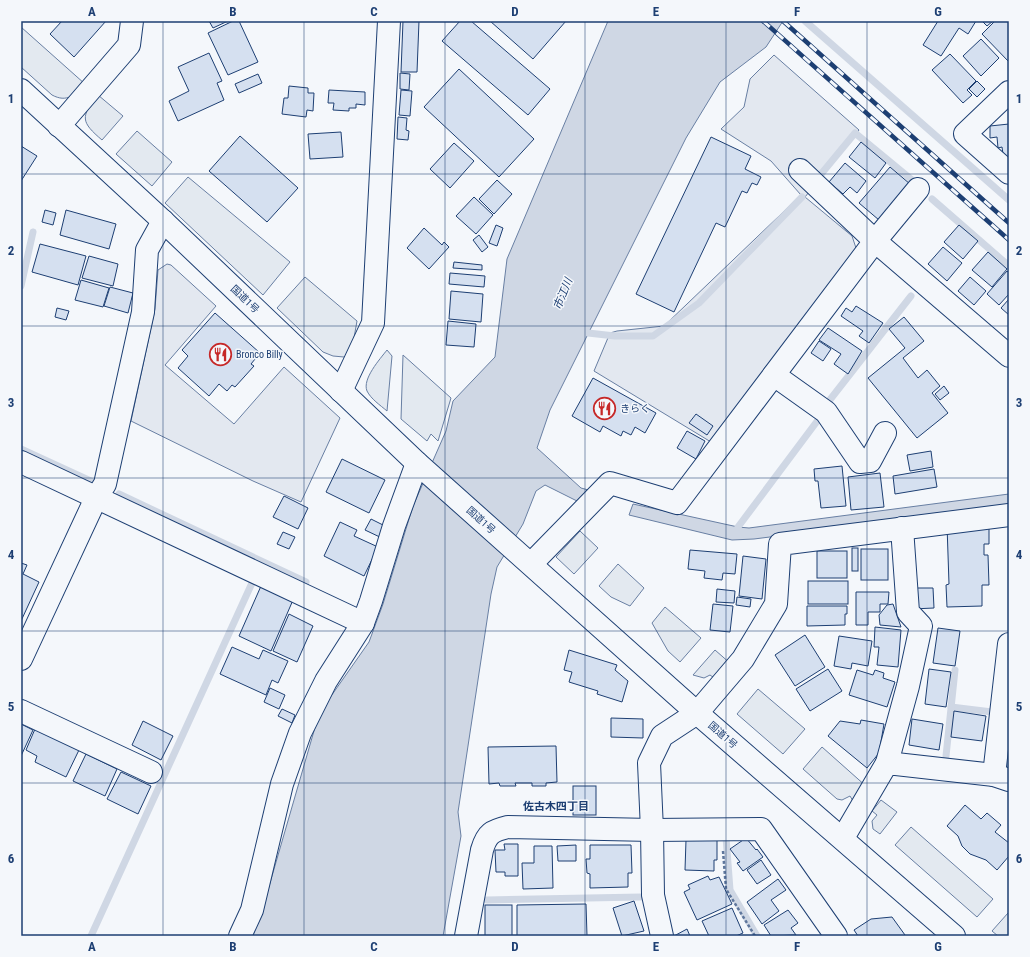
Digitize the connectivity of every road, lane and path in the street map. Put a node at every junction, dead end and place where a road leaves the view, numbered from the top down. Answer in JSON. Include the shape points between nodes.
{"nodes":[{"id":1,"x":132,"y":21,"type":"edge"},
{"id":2,"x":389,"y":21,"type":"edge"},
{"id":3,"x":21,"y":90,"type":"edge"},
{"id":4,"x":1009,"y":92,"type":"edge"},
{"id":5,"x":59,"y":126,"type":"junction"},
{"id":6,"x":800,"y":170,"type":"dead end"},
{"id":7,"x":1009,"y":173,"type":"edge"},
{"id":8,"x":918,"y":189,"type":"dead end"},
{"id":9,"x":163,"y":221,"type":"junction"},
{"id":10,"x":875,"y":241,"type":"junction"},
{"id":11,"x":1009,"y":356,"type":"edge"},
{"id":12,"x":774,"y":375,"type":"junction"},
{"id":13,"x":342,"y":391,"type":"junction"},
{"id":14,"x":885,"y":433,"type":"dead end"},
{"id":15,"x":21,"y":462,"type":"edge"},
{"id":16,"x":417,"y":463,"type":"junction"},
{"id":17,"x":96,"y":498,"type":"junction"},
{"id":18,"x":1009,"y":515,"type":"edge"},
{"id":19,"x":902,"y":528,"type":"junction"},
{"id":20,"x":524,"y":559,"type":"junction"},
{"id":21,"x":363,"y":623,"type":"junction"},
{"id":22,"x":1009,"y":647,"type":"edge"},
{"id":23,"x":21,"y":659,"type":"edge"},
{"id":24,"x":21,"y":711,"type":"edge"},
{"id":25,"x":697,"y":713,"type":"junction"},
{"id":26,"x":887,"y":763,"type":"junction"},
{"id":27,"x":151,"y":772,"type":"dead end"},
{"id":28,"x":1002,"y":778,"type":"edge"},
{"id":29,"x":722,"y":829,"type":"junction"},
{"id":30,"x":652,"y":830,"type":"junction"},
{"id":31,"x":843,"y":838,"type":"junction"},
{"id":32,"x":240,"y":936,"type":"edge"},
{"id":33,"x":466,"y":936,"type":"edge"},
{"id":34,"x":662,"y":936,"type":"edge"},
{"id":35,"x":755,"y":936,"type":"edge"},
{"id":36,"x":836,"y":936,"type":"edge"},
{"id":37,"x":954,"y":936,"type":"edge"}],
"edges":[{"from":1,"to":5,"type":"main road","via":[[129,45]]},
{"from":2,"to":13,"type":"main road","via":[[373,323]]},
{"from":3,"to":5,"type":"main road","name":"国道1号"},
{"from":4,"to":7,"type":"main road","via":[[965,134]]},
{"from":5,"to":9,"type":"main road","name":"国道1号"},
{"from":6,"to":10,"type":"main road"},
{"from":8,"to":10,"type":"main road"},
{"from":9,"to":13,"type":"main road","name":"国道1号"},
{"from":9,"to":17,"type":"main road","via":[[147,250],[143,312],[105,484]]},
{"from":10,"to":11,"type":"main road"},
{"from":10,"to":12,"type":"main road"},
{"from":12,"to":14,"type":"main road","via":[[826,412],[860,462],[870,461]]},
{"from":12,"to":20,"type":"main road","via":[[677,503],[610,483]]},
{"from":13,"to":16,"type":"main road","name":"国道1号"},
{"from":15,"to":17,"type":"main road"},
{"from":16,"to":20,"type":"main road","name":"国道1号"},
{"from":16,"to":21,"type":"main road"},
{"from":17,"to":21,"type":"main road"},
{"from":17,"to":23,"type":"main road"},
{"from":18,"to":19,"type":"main road"},
{"from":19,"to":25,"type":"main road","via":[[780,544],[776,604],[743,659]]},
{"from":19,"to":26,"type":"main road","via":[[908,612],[921,626]]},
{"from":20,"to":25,"type":"main road","name":"国道1号"},
{"from":21,"to":32,"type":"main road","via":[[326,681],[300,733],[282,784],[252,910]]},
{"from":22,"to":28,"type":"main road"},
{"from":24,"to":27,"type":"main road"},
{"from":25,"to":30,"type":"main road","via":[[662,736],[649,763]]},
{"from":25,"to":31,"type":"main road","name":"国道1号"},
{"from":26,"to":28,"type":"main road"},
{"from":26,"to":31,"type":"main road"},
{"from":29,"to":30,"type":"main road"},
{"from":29,"to":35,"type":"path","via":[[726,889]]},
{"from":29,"to":36,"type":"main road","via":[[761,829]]},
{"from":30,"to":33,"type":"main road","via":[[508,827],[489,834],[485,838],[482,850]]},
{"from":30,"to":34,"type":"main road","via":[[653,895]]},
{"from":31,"to":37,"type":"main road","name":"国道1号"}]}
